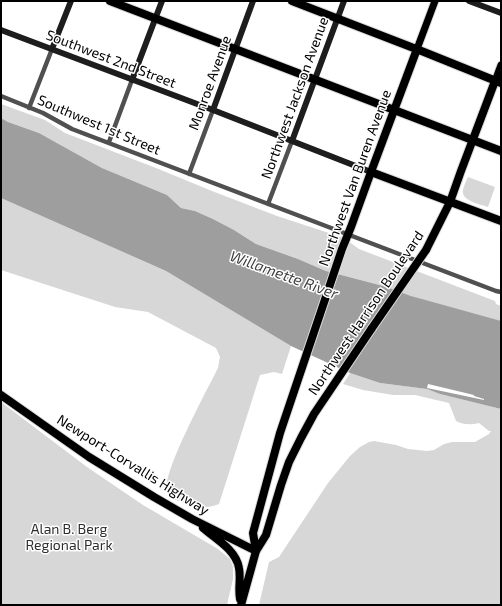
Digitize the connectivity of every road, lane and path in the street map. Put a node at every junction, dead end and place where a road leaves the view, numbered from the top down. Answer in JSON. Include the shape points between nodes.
{"nodes":[{"id":1,"x":71,"y":1,"type":"edge"},
{"id":2,"x":110,"y":1,"type":"edge"},
{"id":3,"x":162,"y":1,"type":"edge"},
{"id":4,"x":254,"y":1,"type":"edge"},
{"id":5,"x":292,"y":1,"type":"edge"},
{"id":6,"x":344,"y":1,"type":"edge"},
{"id":7,"x":435,"y":1,"type":"edge"},
{"id":8,"x":469,"y":1,"type":"edge"},
{"id":9,"x":501,"y":13,"type":"edge"},
{"id":10,"x":155,"y":19,"type":"junction"},
{"id":11,"x":338,"y":19,"type":"junction"},
{"id":12,"x":1,"y":30,"type":"edge"},
{"id":13,"x":52,"y":49,"type":"junction"},
{"id":14,"x":236,"y":49,"type":"junction"},
{"id":15,"x":417,"y":49,"type":"junction"},
{"id":16,"x":501,"y":65,"type":"edge"},
{"id":17,"x":132,"y":80,"type":"junction"},
{"id":18,"x":315,"y":80,"type":"junction"},
{"id":19,"x":498,"y":82,"type":"edge"},
{"id":20,"x":1,"y":96,"type":"edge"},
{"id":21,"x":29,"y":108,"type":"junction"},
{"id":22,"x":213,"y":110,"type":"junction"},
{"id":23,"x":394,"y":110,"type":"junction"},
{"id":24,"x":292,"y":141,"type":"junction"},
{"id":25,"x":472,"y":141,"type":"junction"},
{"id":26,"x":109,"y":142,"type":"junction"},
{"id":27,"x":501,"y":152,"type":"edge"},
{"id":28,"x":371,"y":172,"type":"junction"},
{"id":29,"x":189,"y":174,"type":"junction"},
{"id":30,"x":450,"y":202,"type":"junction"},
{"id":31,"x":268,"y":204,"type":"junction"},
{"id":32,"x":501,"y":221,"type":"edge"},
{"id":33,"x":342,"y":232,"type":"junction"},
{"id":34,"x":501,"y":292,"type":"edge"},
{"id":35,"x":1,"y":395,"type":"edge"},
{"id":36,"x":192,"y":519,"type":"junction"},
{"id":37,"x":256,"y":551,"type":"junction"},
{"id":38,"x":241,"y":605,"type":"edge"}],
"edges":[{"from":1,"to":13,"type":"street"},
{"from":2,"to":10,"type":"highway"},
{"from":3,"to":10,"type":"street"},
{"from":4,"to":14,"type":"street","name":"Monroe Avenue"},
{"from":5,"to":11,"type":"highway"},
{"from":6,"to":11,"type":"street","name":"Northwest Jackson Avenue"},
{"from":7,"to":15,"type":"main road","name":"Northwest Van Buren Avenue"},
{"from":8,"to":9,"type":"street"},
{"from":10,"to":14,"type":"highway"},
{"from":10,"to":17,"type":"street"},
{"from":11,"to":15,"type":"highway"},
{"from":11,"to":18,"type":"street","name":"Northwest Jackson Avenue"},
{"from":12,"to":13,"type":"street","name":"Southwest 2nd Street"},
{"from":13,"to":17,"type":"street","name":"Southwest 2nd Street"},
{"from":13,"to":21,"type":"street"},
{"from":14,"to":18,"type":"highway"},
{"from":14,"to":22,"type":"street","name":"Monroe Avenue"},
{"from":15,"to":19,"type":"highway"},
{"from":15,"to":23,"type":"highway","name":"Northwest Van Buren Avenue"},
{"from":16,"to":19,"type":"main road","name":"Northwest Harrison Boulevard"},
{"from":17,"to":22,"type":"street","name":"Southwest 2nd Street"},
{"from":17,"to":26,"type":"street"},
{"from":18,"to":23,"type":"highway"},
{"from":18,"to":24,"type":"street","name":"Northwest Jackson Avenue"},
{"from":19,"to":25,"type":"highway","name":"Northwest Harrison Boulevard"},
{"from":20,"to":21,"type":"street","name":"Southwest 1st Street"},
{"from":21,"to":26,"type":"street","name":"Southwest 1st Street","via":[[72,129]]},
{"from":22,"to":24,"type":"street","name":"Southwest 2nd Street"},
{"from":22,"to":29,"type":"street","name":"Monroe Avenue"},
{"from":23,"to":25,"type":"highway"},
{"from":23,"to":28,"type":"highway","name":"Northwest Van Buren Avenue"},
{"from":24,"to":28,"type":"street","name":"Southwest 2nd Street"},
{"from":24,"to":31,"type":"street","name":"Northwest Jackson Avenue"},
{"from":25,"to":27,"type":"highway"},
{"from":25,"to":30,"type":"highway","name":"Northwest Harrison Boulevard"},
{"from":26,"to":29,"type":"street","name":"Southwest 1st Street"},
{"from":28,"to":30,"type":"highway"},
{"from":28,"to":33,"type":"highway","name":"Northwest Van Buren Avenue","via":[[360,202]]},
{"from":29,"to":31,"type":"street","name":"Southwest 1st Street"},
{"from":30,"to":32,"type":"highway"},
{"from":30,"to":37,"type":"highway","name":"Northwest Harrison Boulevard","bridge":true,"via":[[426,250],[300,438],[289,462],[266,535]]},
{"from":31,"to":33,"type":"street","name":"Southwest 1st Street"},
{"from":33,"to":34,"type":"street","name":"Southwest 1st Street"},
{"from":33,"to":37,"type":"highway","name":"Northwest Van Buren Avenue","via":[[342,249],[280,433],[253,533]]},
{"from":35,"to":36,"type":"highway","name":"Newport-Corvallis Highway","via":[[89,457]]},
{"from":36,"to":37,"type":"highway","name":"Newport-Corvallis Highway"},
{"from":36,"to":38,"type":"highway","via":[[235,557],[239,568]]},
{"from":37,"to":38,"type":"highway"}]}
